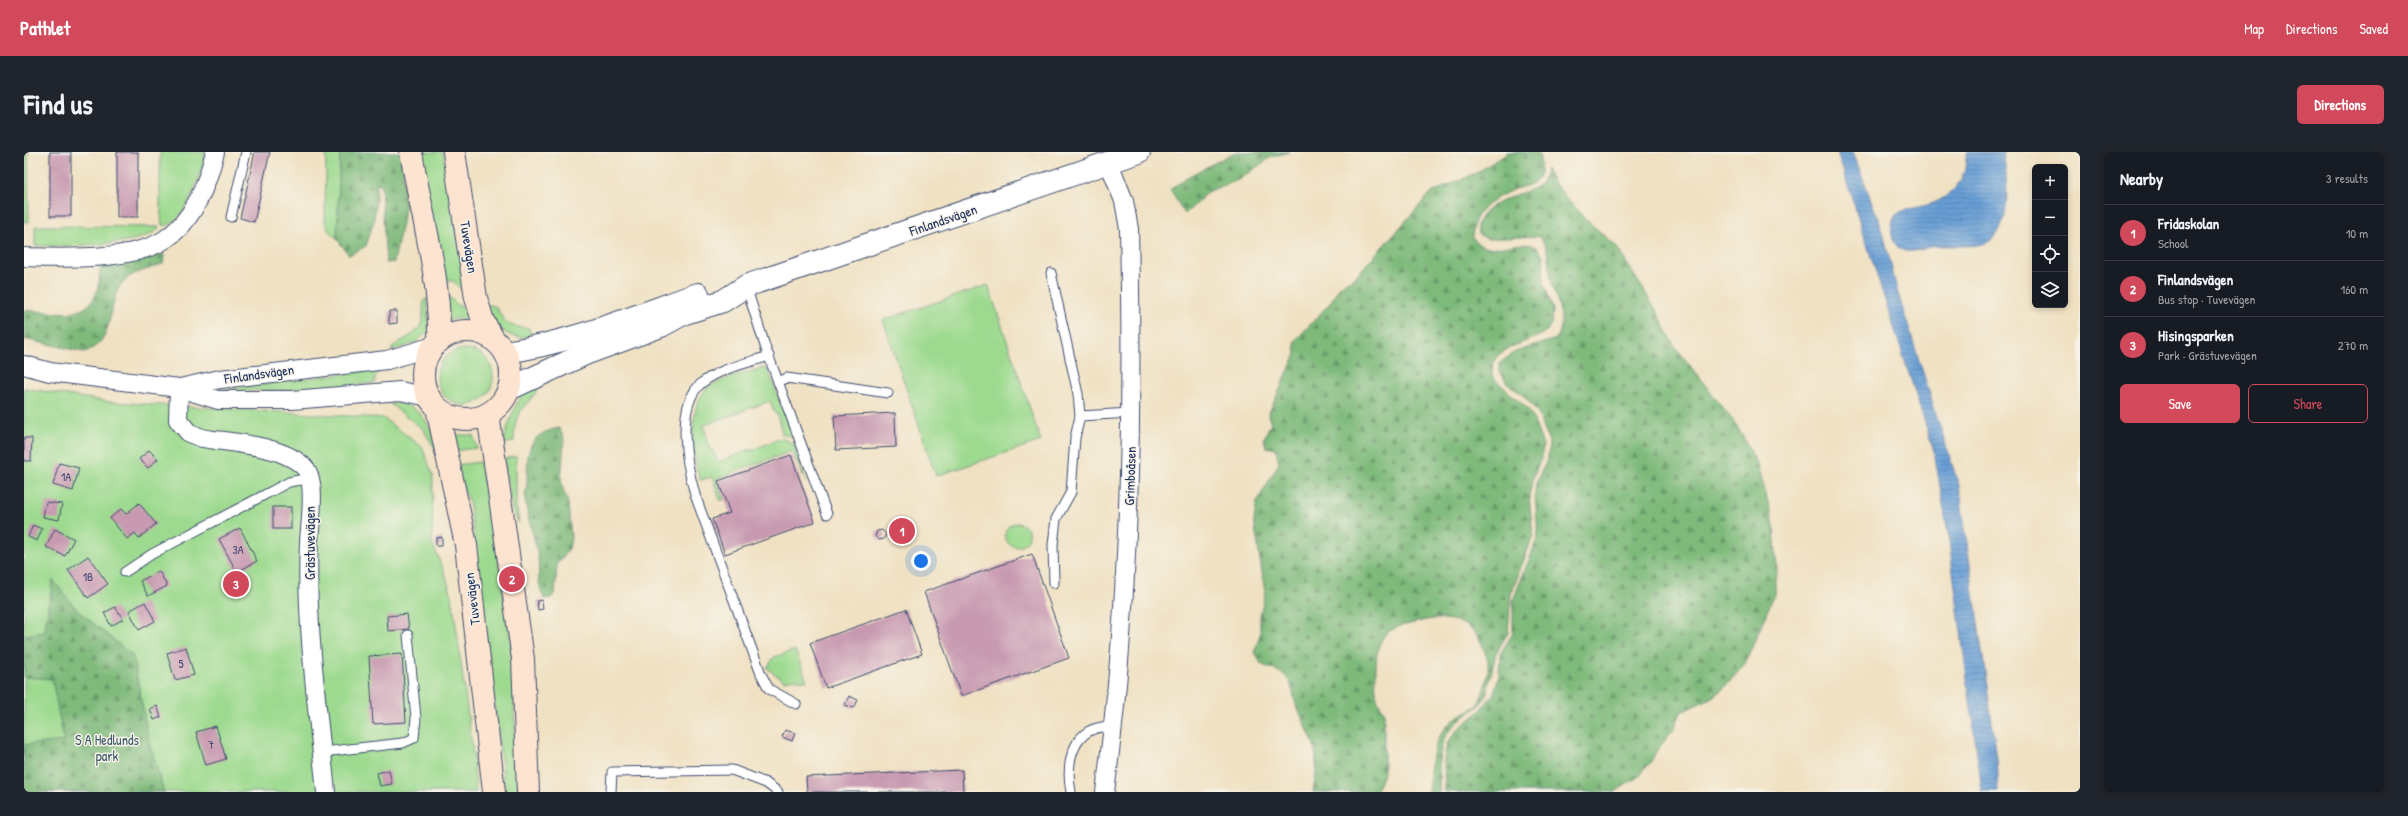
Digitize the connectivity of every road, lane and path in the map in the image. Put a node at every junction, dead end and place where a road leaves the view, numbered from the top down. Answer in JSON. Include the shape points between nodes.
{"nodes":[{"id":1,"x":215,"y":152,"type":"edge"},
{"id":2,"x":246,"y":152,"type":"edge"},
{"id":3,"x":411,"y":152,"type":"edge"},
{"id":4,"x":454,"y":152,"type":"edge"},
{"id":5,"x":1140,"y":152,"type":"edge"},
{"id":6,"x":1109,"y":163,"type":"junction"},
{"id":7,"x":231,"y":218,"type":"dead end"},
{"id":8,"x":24,"y":257,"type":"edge"},
{"id":9,"x":1051,"y":273,"type":"dead end"},
{"id":10,"x":746,"y":286,"type":"junction"},
{"id":11,"x":436,"y":344,"type":"junction"},
{"id":12,"x":499,"y":346,"type":"junction"},
{"id":13,"x":769,"y":356,"type":"junction"},
{"id":14,"x":24,"y":365,"type":"edge"},
{"id":15,"x":778,"y":382,"type":"junction"},
{"id":16,"x":179,"y":388,"type":"junction"},
{"id":17,"x":509,"y":389,"type":"junction"},
{"id":18,"x":888,"y":393,"type":"dead end"},
{"id":19,"x":433,"y":402,"type":"junction"},
{"id":20,"x":1131,"y":413,"type":"junction"},
{"id":21,"x":488,"y":414,"type":"junction"},
{"id":22,"x":1080,"y":416,"type":"junction"},
{"id":23,"x":312,"y":481,"type":"junction"},
{"id":24,"x":828,"y":514,"type":"dead end"},
{"id":25,"x":125,"y":572,"type":"dead end"},
{"id":26,"x":1054,"y":584,"type":"dead end"},
{"id":27,"x":408,"y":635,"type":"dead end"},
{"id":28,"x":796,"y":704,"type":"dead end"},
{"id":29,"x":1112,"y":727,"type":"junction"},
{"id":30,"x":322,"y":752,"type":"junction"},
{"id":31,"x":326,"y":792,"type":"edge"},
{"id":32,"x":494,"y":792,"type":"edge"},
{"id":33,"x":528,"y":792,"type":"edge"},
{"id":34,"x":612,"y":792,"type":"edge"},
{"id":35,"x":778,"y":792,"type":"edge"},
{"id":36,"x":1071,"y":792,"type":"edge"},
{"id":37,"x":1105,"y":792,"type":"edge"}],
"edges":[{"from":1,"to":8,"type":"street","via":[[205,186],[196,204],[186,219],[164,240],[152,246],[116,254],[67,258]]},
{"from":2,"to":7,"type":"lane"},
{"from":3,"to":11,"type":"main road","name":"Tuvevägen","via":[[436,286],[440,323]]},
{"from":4,"to":12,"type":"main road","name":"Tuvevägen","via":[[476,298],[483,321]]},
{"from":5,"to":6,"type":"street","name":"Finlandsvägen"},
{"from":6,"to":10,"type":"street","name":"Finlandsvägen"},
{"from":6,"to":20,"type":"street","name":"Grimboåsen","via":[[1124,201],[1129,229]]},
{"from":9,"to":22,"type":"lane","via":[[1078,394]]},
{"from":10,"to":12,"type":"street","name":"Finlandsvägen","via":[[717,287],[541,346]]},
{"from":10,"to":13,"type":"lane"},
{"from":10,"to":17,"type":"street","name":"Finlandsvägen","via":[[723,301],[685,313],[661,326],[586,354]]},
{"from":11,"to":12,"type":"main road","via":[[454,333],[466,331],[478,333]]},
{"from":11,"to":16,"type":"street","name":"Finlandsvägen","via":[[387,360],[220,379]]},
{"from":11,"to":19,"type":"main road","name":"Tuvevägen","via":[[425,362],[423,371],[423,380]]},
{"from":12,"to":17,"type":"main road","name":"Tuvevägen","via":[[511,372]]},
{"from":13,"to":15,"type":"lane"},
{"from":13,"to":28,"type":"lane","via":[[702,382],[689,406],[685,446],[695,495],[761,674],[769,689]]},
{"from":14,"to":16,"type":"street","name":"Finlandsvägen","via":[[50,372]]},
{"from":15,"to":18,"type":"lane","via":[[788,378]]},
{"from":15,"to":24,"type":"lane"},
{"from":16,"to":19,"type":"street","name":"Finlandsvägen","via":[[218,400],[292,400],[400,391]]},
{"from":16,"to":23,"type":"street","via":[[178,420],[189,433],[202,438],[284,453],[306,469]]},
{"from":17,"to":21,"type":"main road","name":"Tuvevägen","via":[[499,406]]},
{"from":19,"to":21,"type":"main road","name":"Tuvevägen","via":[[449,415],[462,419],[475,419]]},
{"from":19,"to":32,"type":"main road","name":"Tuvevägen","via":[[466,545]]},
{"from":20,"to":22,"type":"lane"},
{"from":20,"to":29,"type":"street","name":"Grimboåsen","via":[[1127,563]]},
{"from":21,"to":33,"type":"main road","via":[[523,660]]},
{"from":22,"to":26,"type":"lane","via":[[1075,438],[1071,492],[1056,519],[1053,545]]},
{"from":23,"to":25,"type":"lane","via":[[289,482],[152,554]]},
{"from":23,"to":30,"type":"street","name":"Grästuvevägen","via":[[309,547],[311,620]]},
{"from":27,"to":30,"type":"lane","via":[[416,718],[414,738],[403,743]]},
{"from":29,"to":36,"type":"lane","via":[[1098,726],[1091,729],[1074,747],[1070,763]]},
{"from":29,"to":37,"type":"street","name":"Grimboåsen"},
{"from":30,"to":31,"type":"street","name":"Grästuvevägen"},
{"from":34,"to":35,"type":"lane","via":[[612,772],[732,770],[766,783]]}]}
